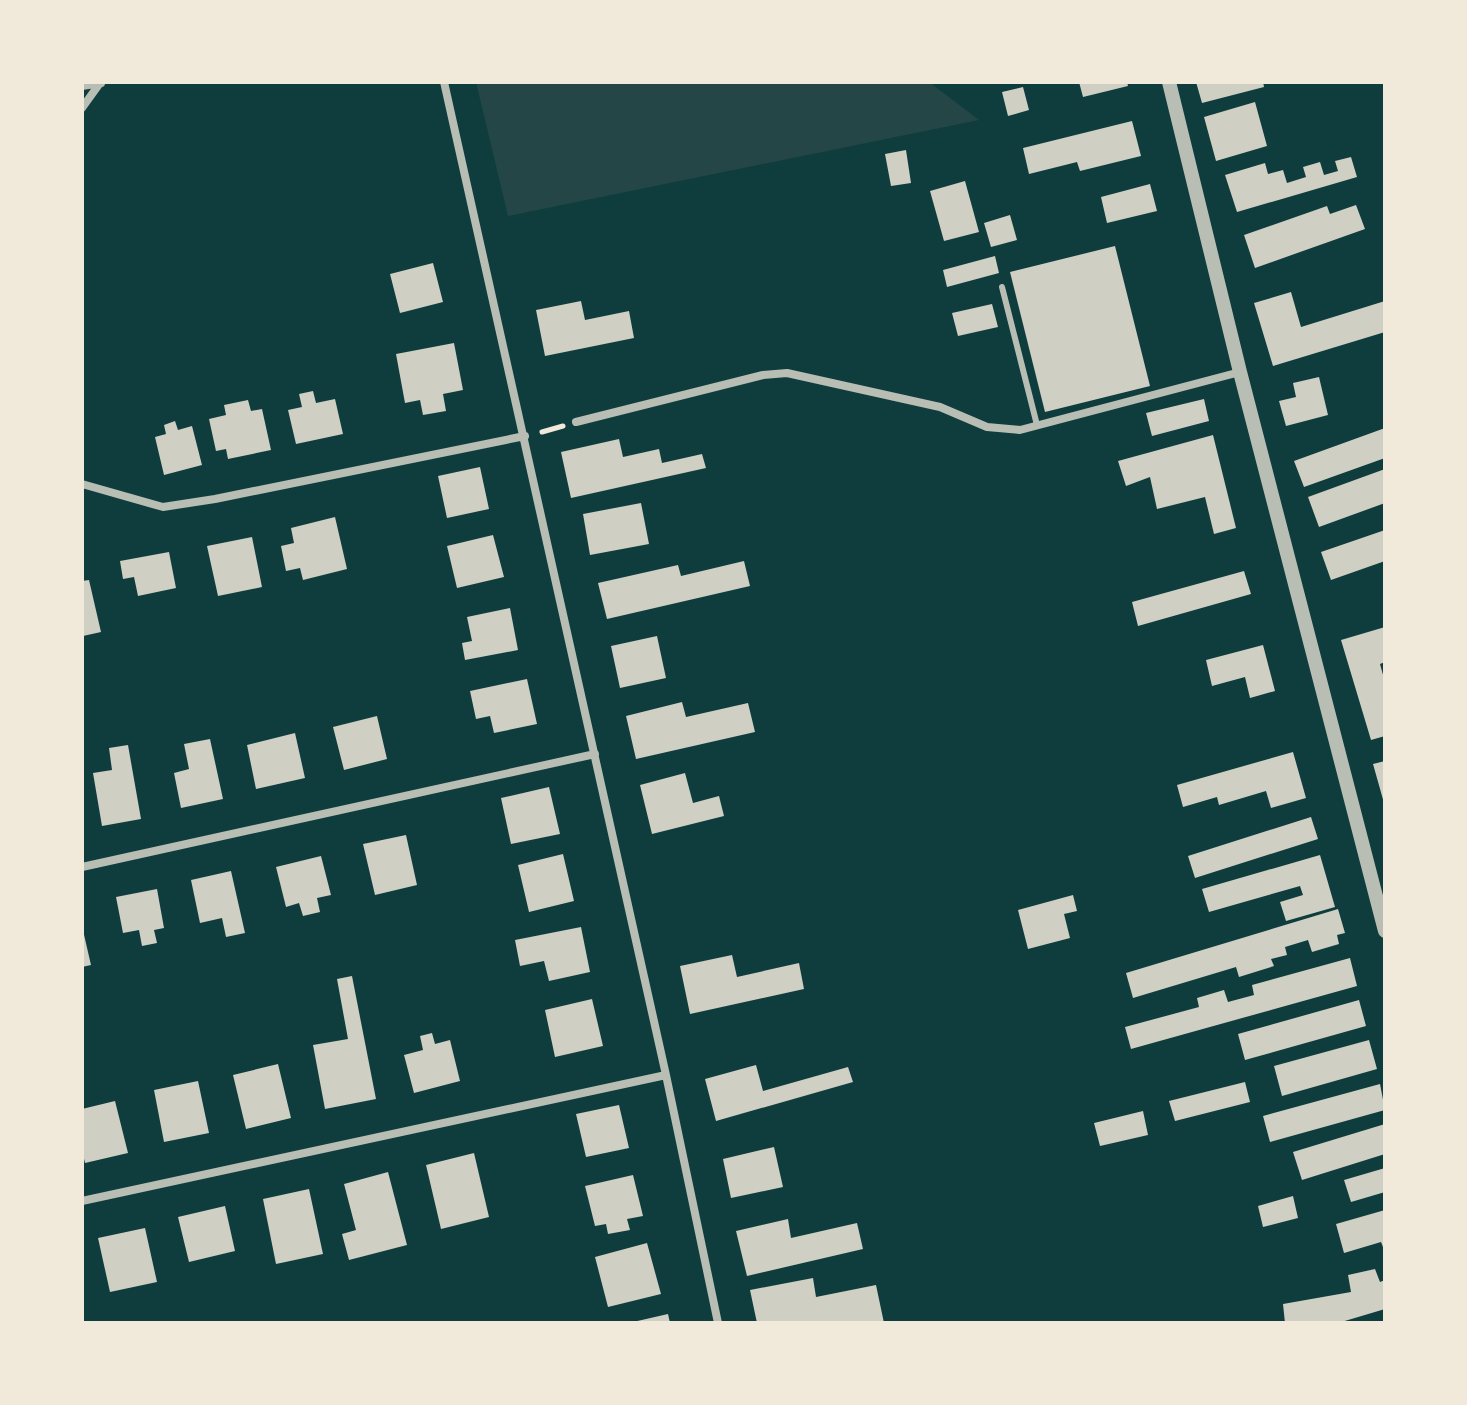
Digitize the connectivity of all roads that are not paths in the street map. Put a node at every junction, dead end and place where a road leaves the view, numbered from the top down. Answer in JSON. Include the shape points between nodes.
{"nodes":[{"id":1,"x":101,"y":82,"type":"edge"},
{"id":2,"x":444,"y":82,"type":"edge"},
{"id":3,"x":1169,"y":82,"type":"edge"},
{"id":4,"x":82,"y":86,"type":"edge"},
{"id":5,"x":82,"y":108,"type":"edge"},
{"id":6,"x":1002,"y":287,"type":"dead end"},
{"id":7,"x":1240,"y":372,"type":"junction"},
{"id":8,"x":576,"y":422,"type":"road end"},
{"id":9,"x":1037,"y":425,"type":"junction"},
{"id":10,"x":525,"y":436,"type":"junction"},
{"id":11,"x":82,"y":484,"type":"edge"},
{"id":12,"x":595,"y":754,"type":"junction"},
{"id":13,"x":82,"y":867,"type":"edge"},
{"id":14,"x":1385,"y":931,"type":"edge"},
{"id":15,"x":666,"y":1075,"type":"junction"},
{"id":16,"x":82,"y":1201,"type":"edge"},
{"id":17,"x":718,"y":1323,"type":"edge"}],
"edges":[{"from":1,"to":4,"type":"street"},
{"from":1,"to":5,"type":"street"},
{"from":2,"to":10,"type":"street"},
{"from":3,"to":7,"type":"street"},
{"from":6,"to":9,"type":"lane"},
{"from":7,"to":9,"type":"street"},
{"from":7,"to":14,"type":"street"},
{"from":8,"to":9,"type":"street","via":[[787,373],[940,407],[987,427],[1020,430]]},
{"from":10,"to":11,"type":"street","via":[[163,507]]},
{"from":10,"to":12,"type":"street"},
{"from":12,"to":13,"type":"street"},
{"from":12,"to":15,"type":"street"},
{"from":15,"to":16,"type":"street"},
{"from":15,"to":17,"type":"street"}]}
